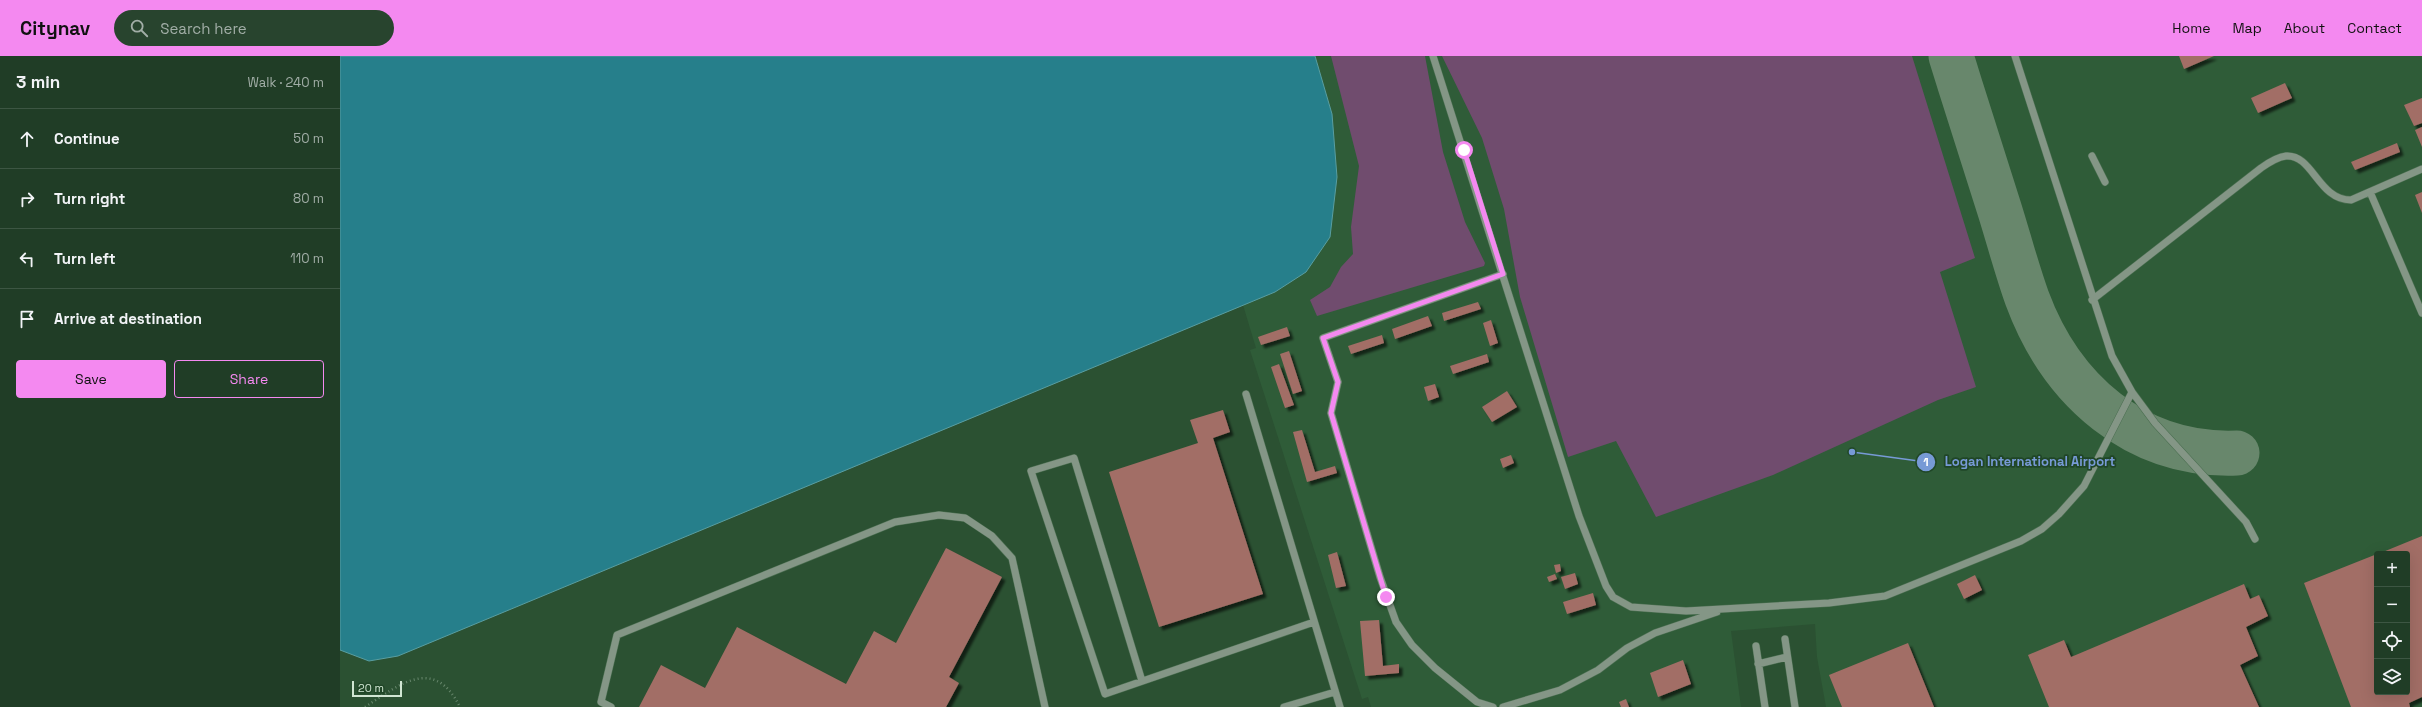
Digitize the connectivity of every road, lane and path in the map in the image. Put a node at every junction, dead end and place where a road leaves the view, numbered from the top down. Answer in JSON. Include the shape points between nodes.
{"nodes":[{"id":1,"x":1433,"y":56,"type":"edge"},
{"id":2,"x":2015,"y":56,"type":"edge"},
{"id":3,"x":2092,"y":156,"type":"dead end"},
{"id":4,"x":2422,"y":169,"type":"edge"},
{"id":5,"x":2105,"y":182,"type":"dead end"},
{"id":6,"x":2370,"y":192,"type":"junction"},
{"id":7,"x":1503,"y":274,"type":"junction"},
{"id":8,"x":2092,"y":300,"type":"junction"},
{"id":9,"x":2422,"y":313,"type":"edge"},
{"id":10,"x":2132,"y":392,"type":"junction"},
{"id":11,"x":1246,"y":394,"type":"dead end"},
{"id":12,"x":2255,"y":539,"type":"dead end"},
{"id":13,"x":1726,"y":608,"type":"junction"},
{"id":14,"x":1314,"y":622,"type":"junction"},
{"id":15,"x":1785,"y":639,"type":"dead end"},
{"id":16,"x":1756,"y":646,"type":"dead end"},
{"id":17,"x":1787,"y":657,"type":"junction"},
{"id":18,"x":1758,"y":664,"type":"junction"},
{"id":19,"x":1142,"y":681,"type":"junction"},
{"id":20,"x":1335,"y":692,"type":"junction"},
{"id":21,"x":365,"y":707,"type":"edge"},
{"id":22,"x":460,"y":707,"type":"edge"},
{"id":23,"x":611,"y":707,"type":"edge"},
{"id":24,"x":1045,"y":707,"type":"edge"},
{"id":25,"x":1284,"y":707,"type":"edge"},
{"id":26,"x":1340,"y":707,"type":"edge"},
{"id":27,"x":1493,"y":707,"type":"edge"},
{"id":28,"x":1504,"y":707,"type":"edge"},
{"id":29,"x":1765,"y":707,"type":"edge"},
{"id":30,"x":1795,"y":707,"type":"edge"}],
"edges":[{"from":1,"to":7,"type":"street"},
{"from":2,"to":8,"type":"street"},
{"from":3,"to":5,"type":"street"},
{"from":4,"to":6,"type":"street"},
{"from":6,"to":8,"type":"street","via":[[2351,200],[2341,200],[2298,159],[2287,156],[2275,159]]},
{"from":6,"to":9,"type":"street"},
{"from":7,"to":13,"type":"street","via":[[1579,516],[1606,586],[1613,597],[1631,607],[1686,611]]},
{"from":7,"to":27,"type":"street","via":[[1323,338],[1338,382],[1331,413],[1396,622],[1412,645],[1435,668],[1477,702]]},
{"from":8,"to":10,"type":"street","via":[[2112,356]]},
{"from":10,"to":12,"type":"street","via":[[2160,429],[2246,522]]},
{"from":10,"to":13,"type":"street","via":[[2084,486],[2042,529],[1884,596],[1829,603]]},
{"from":11,"to":14,"type":"street"},
{"from":13,"to":28,"type":"street","via":[[1655,633],[1627,648],[1598,670],[1560,690]]},
{"from":14,"to":19,"type":"street"},
{"from":14,"to":20,"type":"street"},
{"from":15,"to":17,"type":"street"},
{"from":16,"to":18,"type":"street"},
{"from":17,"to":18,"type":"street"},
{"from":17,"to":30,"type":"street"},
{"from":18,"to":29,"type":"street"},
{"from":19,"to":19,"type":"street","via":[[1105,694],[1031,471],[1074,458]]},
{"from":20,"to":25,"type":"street"},
{"from":20,"to":26,"type":"street"},
{"from":21,"to":22,"type":"path","via":[[402,683],[413,678],[424,678],[436,681],[446,688]]},
{"from":23,"to":24,"type":"street","via":[[601,702],[618,635],[895,522],[939,515],[965,518],[992,536],[1012,558]]}]}
